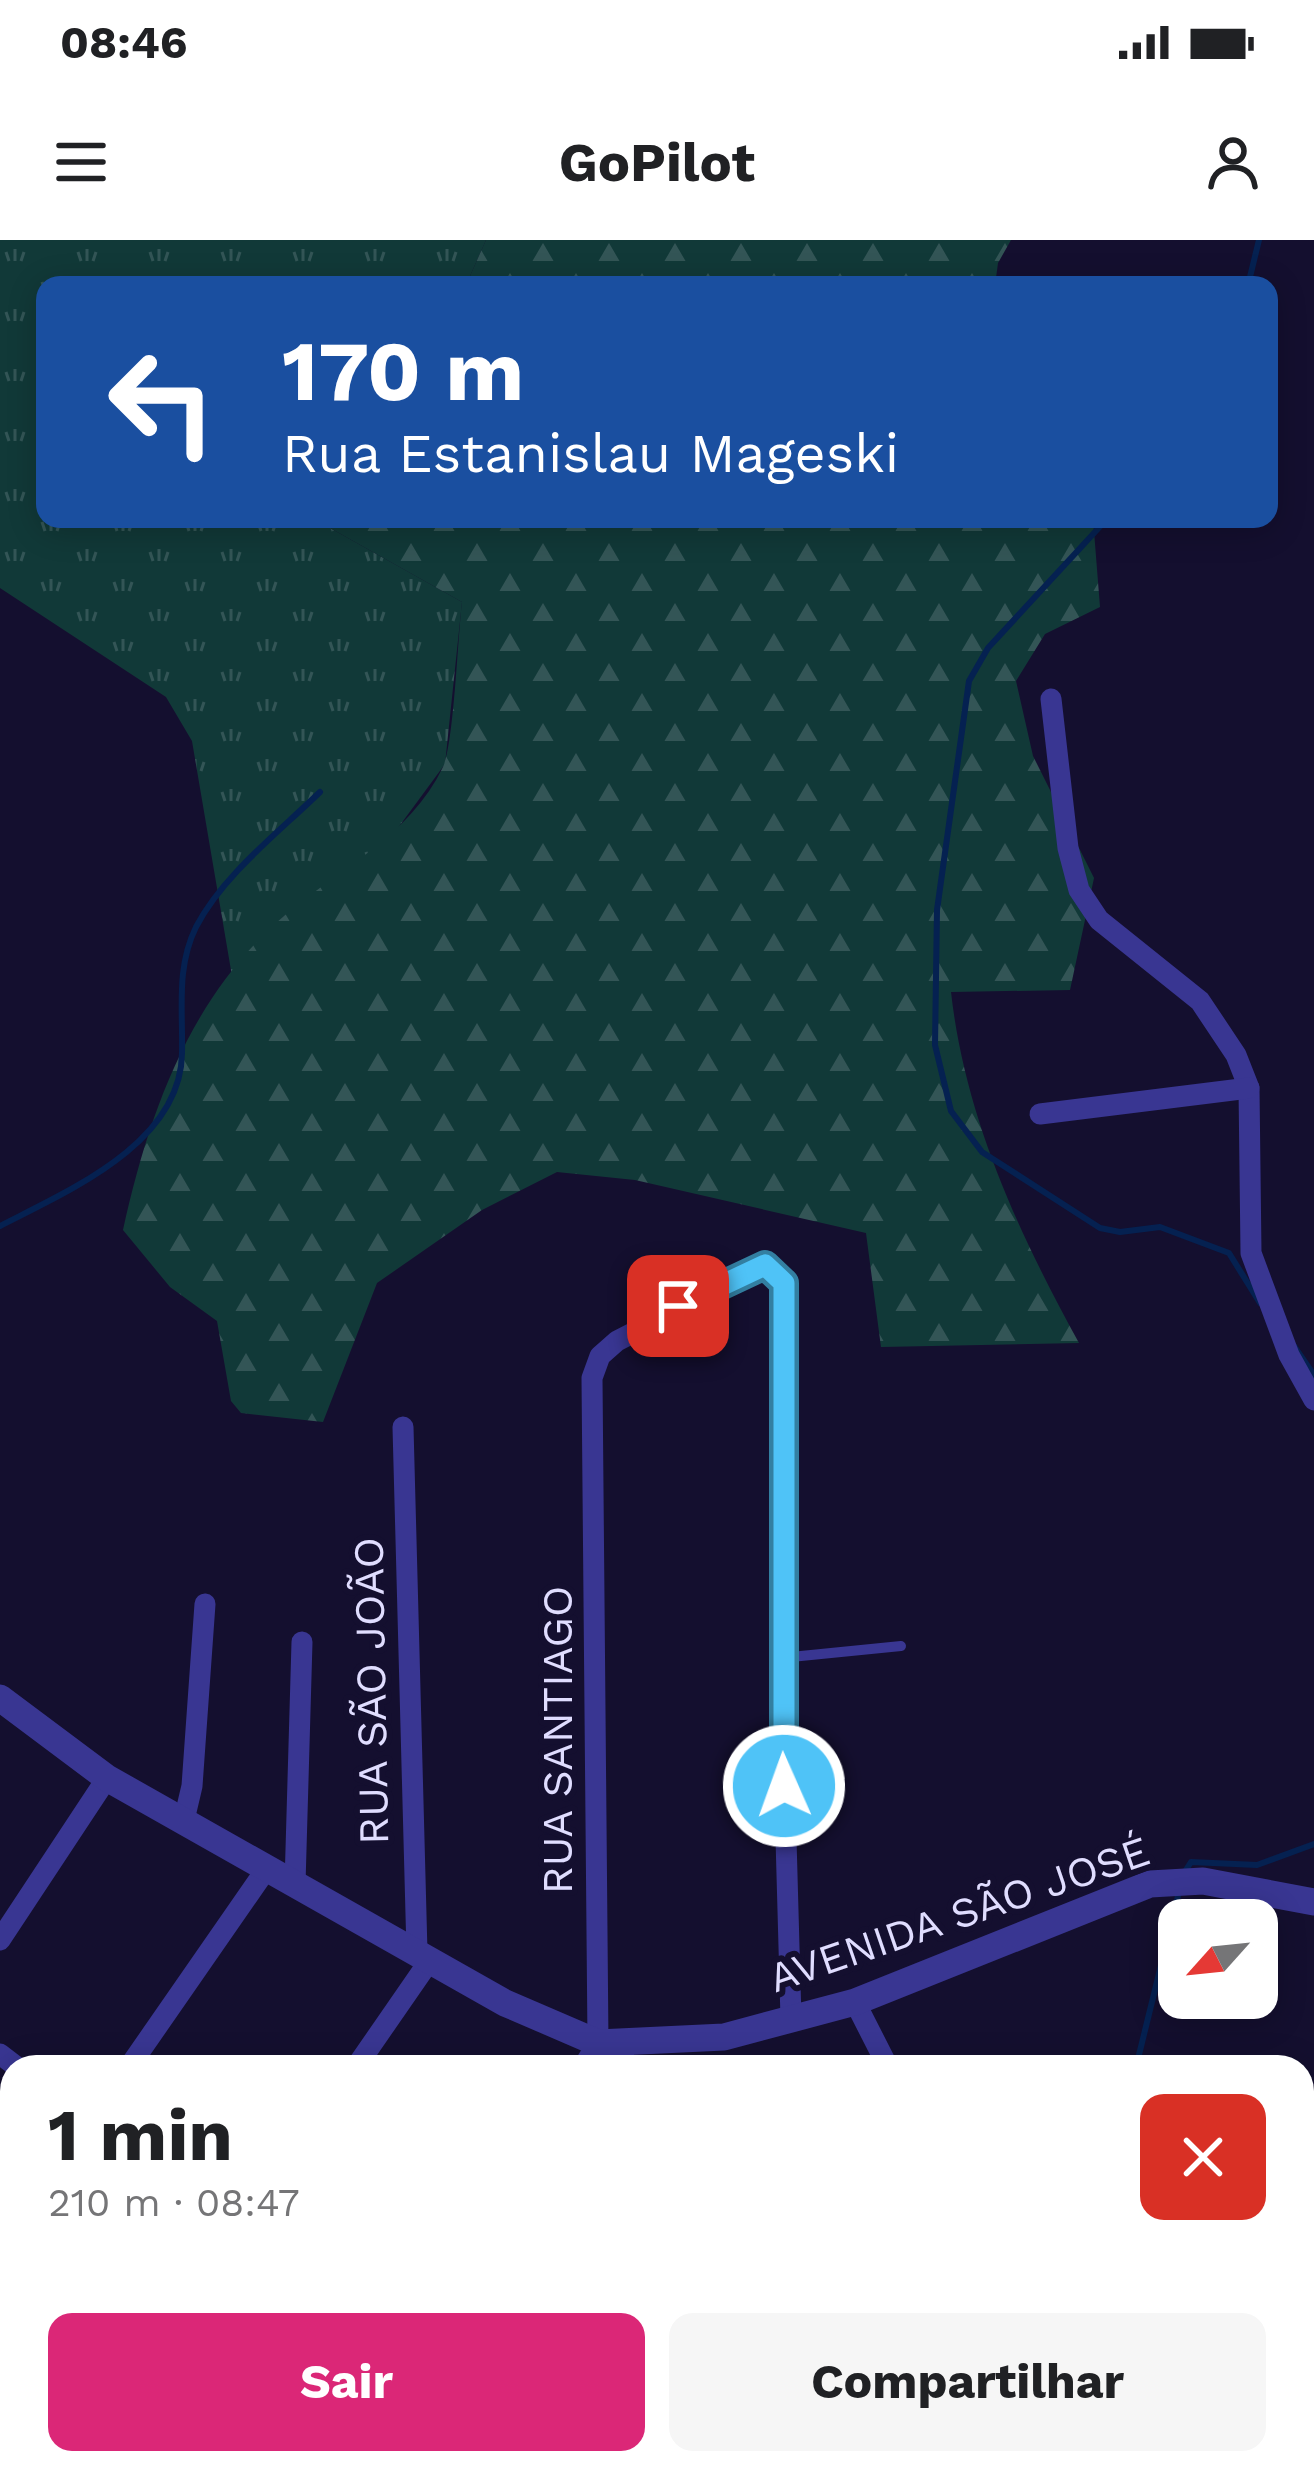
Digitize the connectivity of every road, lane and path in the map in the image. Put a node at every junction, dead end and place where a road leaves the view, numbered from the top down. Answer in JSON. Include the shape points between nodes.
{"nodes":[{"id":1,"x":1051,"y":699,"type":"dead end"},
{"id":2,"x":1249,"y":1088,"type":"junction"},
{"id":3,"x":1040,"y":1114,"type":"dead end"},
{"id":4,"x":1314,"y":1400,"type":"edge"},
{"id":5,"x":403,"y":1427,"type":"dead end"},
{"id":6,"x":206,"y":1604,"type":"dead end"},
{"id":7,"x":302,"y":1642,"type":"dead end"},
{"id":8,"x":901,"y":1646,"type":"dead end"},
{"id":9,"x":781,"y":1658,"type":"junction"},
{"id":10,"x":0,"y":1698,"type":"edge"},
{"id":11,"x":107,"y":1778,"type":"junction"},
{"id":12,"x":184,"y":1820,"type":"junction"},
{"id":13,"x":267,"y":1868,"type":"junction"},
{"id":14,"x":295,"y":1884,"type":"junction"},
{"id":15,"x":1314,"y":1902,"type":"edge"},
{"id":16,"x":0,"y":1940,"type":"edge"},
{"id":17,"x":423,"y":1956,"type":"junction"},
{"id":18,"x":855,"y":2002,"type":"junction"},
{"id":19,"x":791,"y":2019,"type":"junction"},
{"id":20,"x":137,"y":2055,"type":"edge"},
{"id":21,"x":363,"y":2055,"type":"edge"},
{"id":22,"x":607,"y":2055,"type":"edge"},
{"id":23,"x":883,"y":2055,"type":"edge"}],
"edges":[{"from":1,"to":2,"type":"street","via":[[1079,890],[1099,920],[1200,1001]]},
{"from":2,"to":3,"type":"street"},
{"from":2,"to":4,"type":"street","via":[[1251,1253]]},
{"from":5,"to":17,"type":"street","name":"RUA SÃO JOÃO"},
{"from":6,"to":12,"type":"street"},
{"from":7,"to":14,"type":"street"},
{"from":8,"to":9,"type":"lane"},
{"from":9,"to":19,"type":"street"},
{"from":9,"to":22,"type":"street","name":"RUA SANTIAGO","via":[[785,1294],[778,1273],[765,1265],[638,1328],[600,1356],[590,1399]]},
{"from":10,"to":11,"type":"street","name":"AVENIDA SÃO JOSÉ"},
{"from":11,"to":12,"type":"street","name":"AVENIDA SÃO JOSÉ"},
{"from":11,"to":16,"type":"street"},
{"from":12,"to":13,"type":"street","name":"AVENIDA SÃO JOSÉ"},
{"from":13,"to":14,"type":"street","name":"AVENIDA SÃO JOSÉ"},
{"from":13,"to":20,"type":"street"},
{"from":14,"to":17,"type":"street","name":"AVENIDA SÃO JOSÉ"},
{"from":15,"to":18,"type":"street","name":"AVENIDA SÃO JOSÉ","via":[[1203,1881],[1150,1884]]},
{"from":17,"to":21,"type":"street"},
{"from":17,"to":22,"type":"street","name":"AVENIDA SÃO JOSÉ"},
{"from":18,"to":19,"type":"street","name":"AVENIDA SÃO JOSÉ"},
{"from":18,"to":23,"type":"street"},
{"from":19,"to":22,"type":"street","name":"AVENIDA SÃO JOSÉ"}]}
